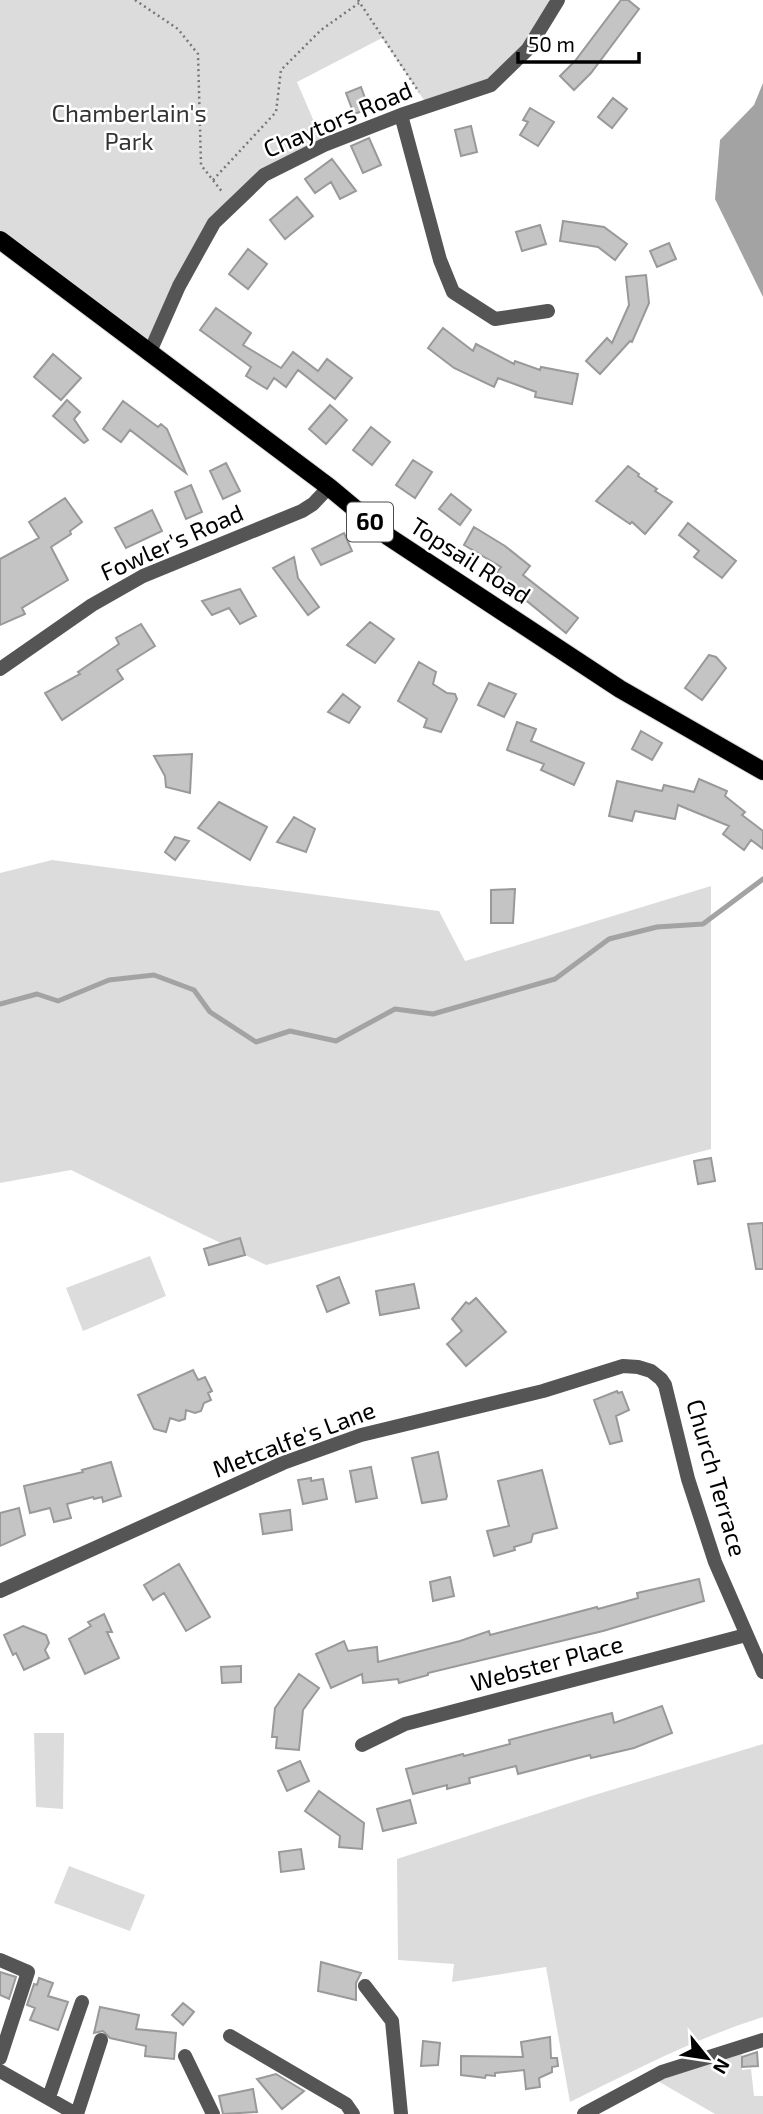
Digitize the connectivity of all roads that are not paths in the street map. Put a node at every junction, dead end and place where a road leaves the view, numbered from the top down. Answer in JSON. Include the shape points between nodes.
{"nodes":[{"id":1,"x":558,"y":0,"type":"edge"},
{"id":2,"x":401,"y":116,"type":"junction"},
{"id":3,"x":1,"y":244,"type":"edge"},
{"id":4,"x":548,"y":311,"type":"dead end"},
{"id":5,"x":149,"y":354,"type":"junction"},
{"id":6,"x":328,"y":487,"type":"junction"},
{"id":7,"x":0,"y":668,"type":"edge"},
{"id":8,"x":763,"y":771,"type":"edge"},
{"id":9,"x":657,"y":1374,"type":"joint"},
{"id":10,"x":0,"y":1591,"type":"edge"},
{"id":11,"x":747,"y":1635,"type":"junction"},
{"id":12,"x":763,"y":1672,"type":"edge"},
{"id":13,"x":362,"y":1745,"type":"dead end"},
{"id":14,"x":0,"y":1960,"type":"edge"},
{"id":15,"x":365,"y":1986,"type":"dead end"},
{"id":16,"x":82,"y":2002,"type":"dead end"},
{"id":17,"x":230,"y":2036,"type":"dead end"},
{"id":18,"x":101,"y":2040,"type":"dead end"},
{"id":19,"x":763,"y":2040,"type":"edge"},
{"id":20,"x":185,"y":2056,"type":"dead end"},
{"id":21,"x":0,"y":2058,"type":"edge"},
{"id":22,"x":0,"y":2071,"type":"edge"},
{"id":23,"x":50,"y":2098,"type":"junction"},
{"id":24,"x":76,"y":2114,"type":"edge"},
{"id":25,"x":213,"y":2114,"type":"edge"},
{"id":26,"x":353,"y":2114,"type":"edge"},
{"id":27,"x":401,"y":2114,"type":"edge"},
{"id":28,"x":584,"y":2114,"type":"edge"}],
"edges":[{"from":1,"to":2,"type":"street","name":"Chaytors Road","via":[[528,49],[491,85]]},
{"from":2,"to":4,"type":"street","via":[[453,292],[495,320]]},
{"from":2,"to":5,"type":"street","name":"Chaytors Road","via":[[324,145],[264,175],[232,205],[214,223]]},
{"from":3,"to":5,"type":"main road","name":"Topsail Road","number":"60"},
{"from":5,"to":6,"type":"main road","name":"Topsail Road","number":"60"},
{"from":6,"to":7,"type":"street","name":"Fowler's Road","via":[[302,511],[133,582]]},
{"from":6,"to":8,"type":"main road","name":"Topsail Road","number":"60","via":[[388,537],[620,689]]},
{"from":9,"to":10,"type":"street","name":"Metcalfe's Lane","via":[[623,1366],[337,1443],[261,1472]]},
{"from":9,"to":11,"type":"street","name":"Church Terrace","via":[[668,1393],[688,1479],[715,1562]]},
{"from":11,"to":12,"type":"street","name":"Church Terrace"},
{"from":11,"to":13,"type":"street","name":"Webster Place","via":[[405,1724]]},
{"from":14,"to":21,"type":"street","via":[[28,1972]]},
{"from":15,"to":27,"type":"street","via":[[392,2021]]},
{"from":16,"to":23,"type":"street"},
{"from":17,"to":26,"type":"street","via":[[346,2104]]},
{"from":18,"to":24,"type":"street"},
{"from":19,"to":28,"type":"street","via":[[662,2073]]},
{"from":20,"to":25,"type":"street"},
{"from":22,"to":23,"type":"street"},
{"from":23,"to":24,"type":"street"}]}
